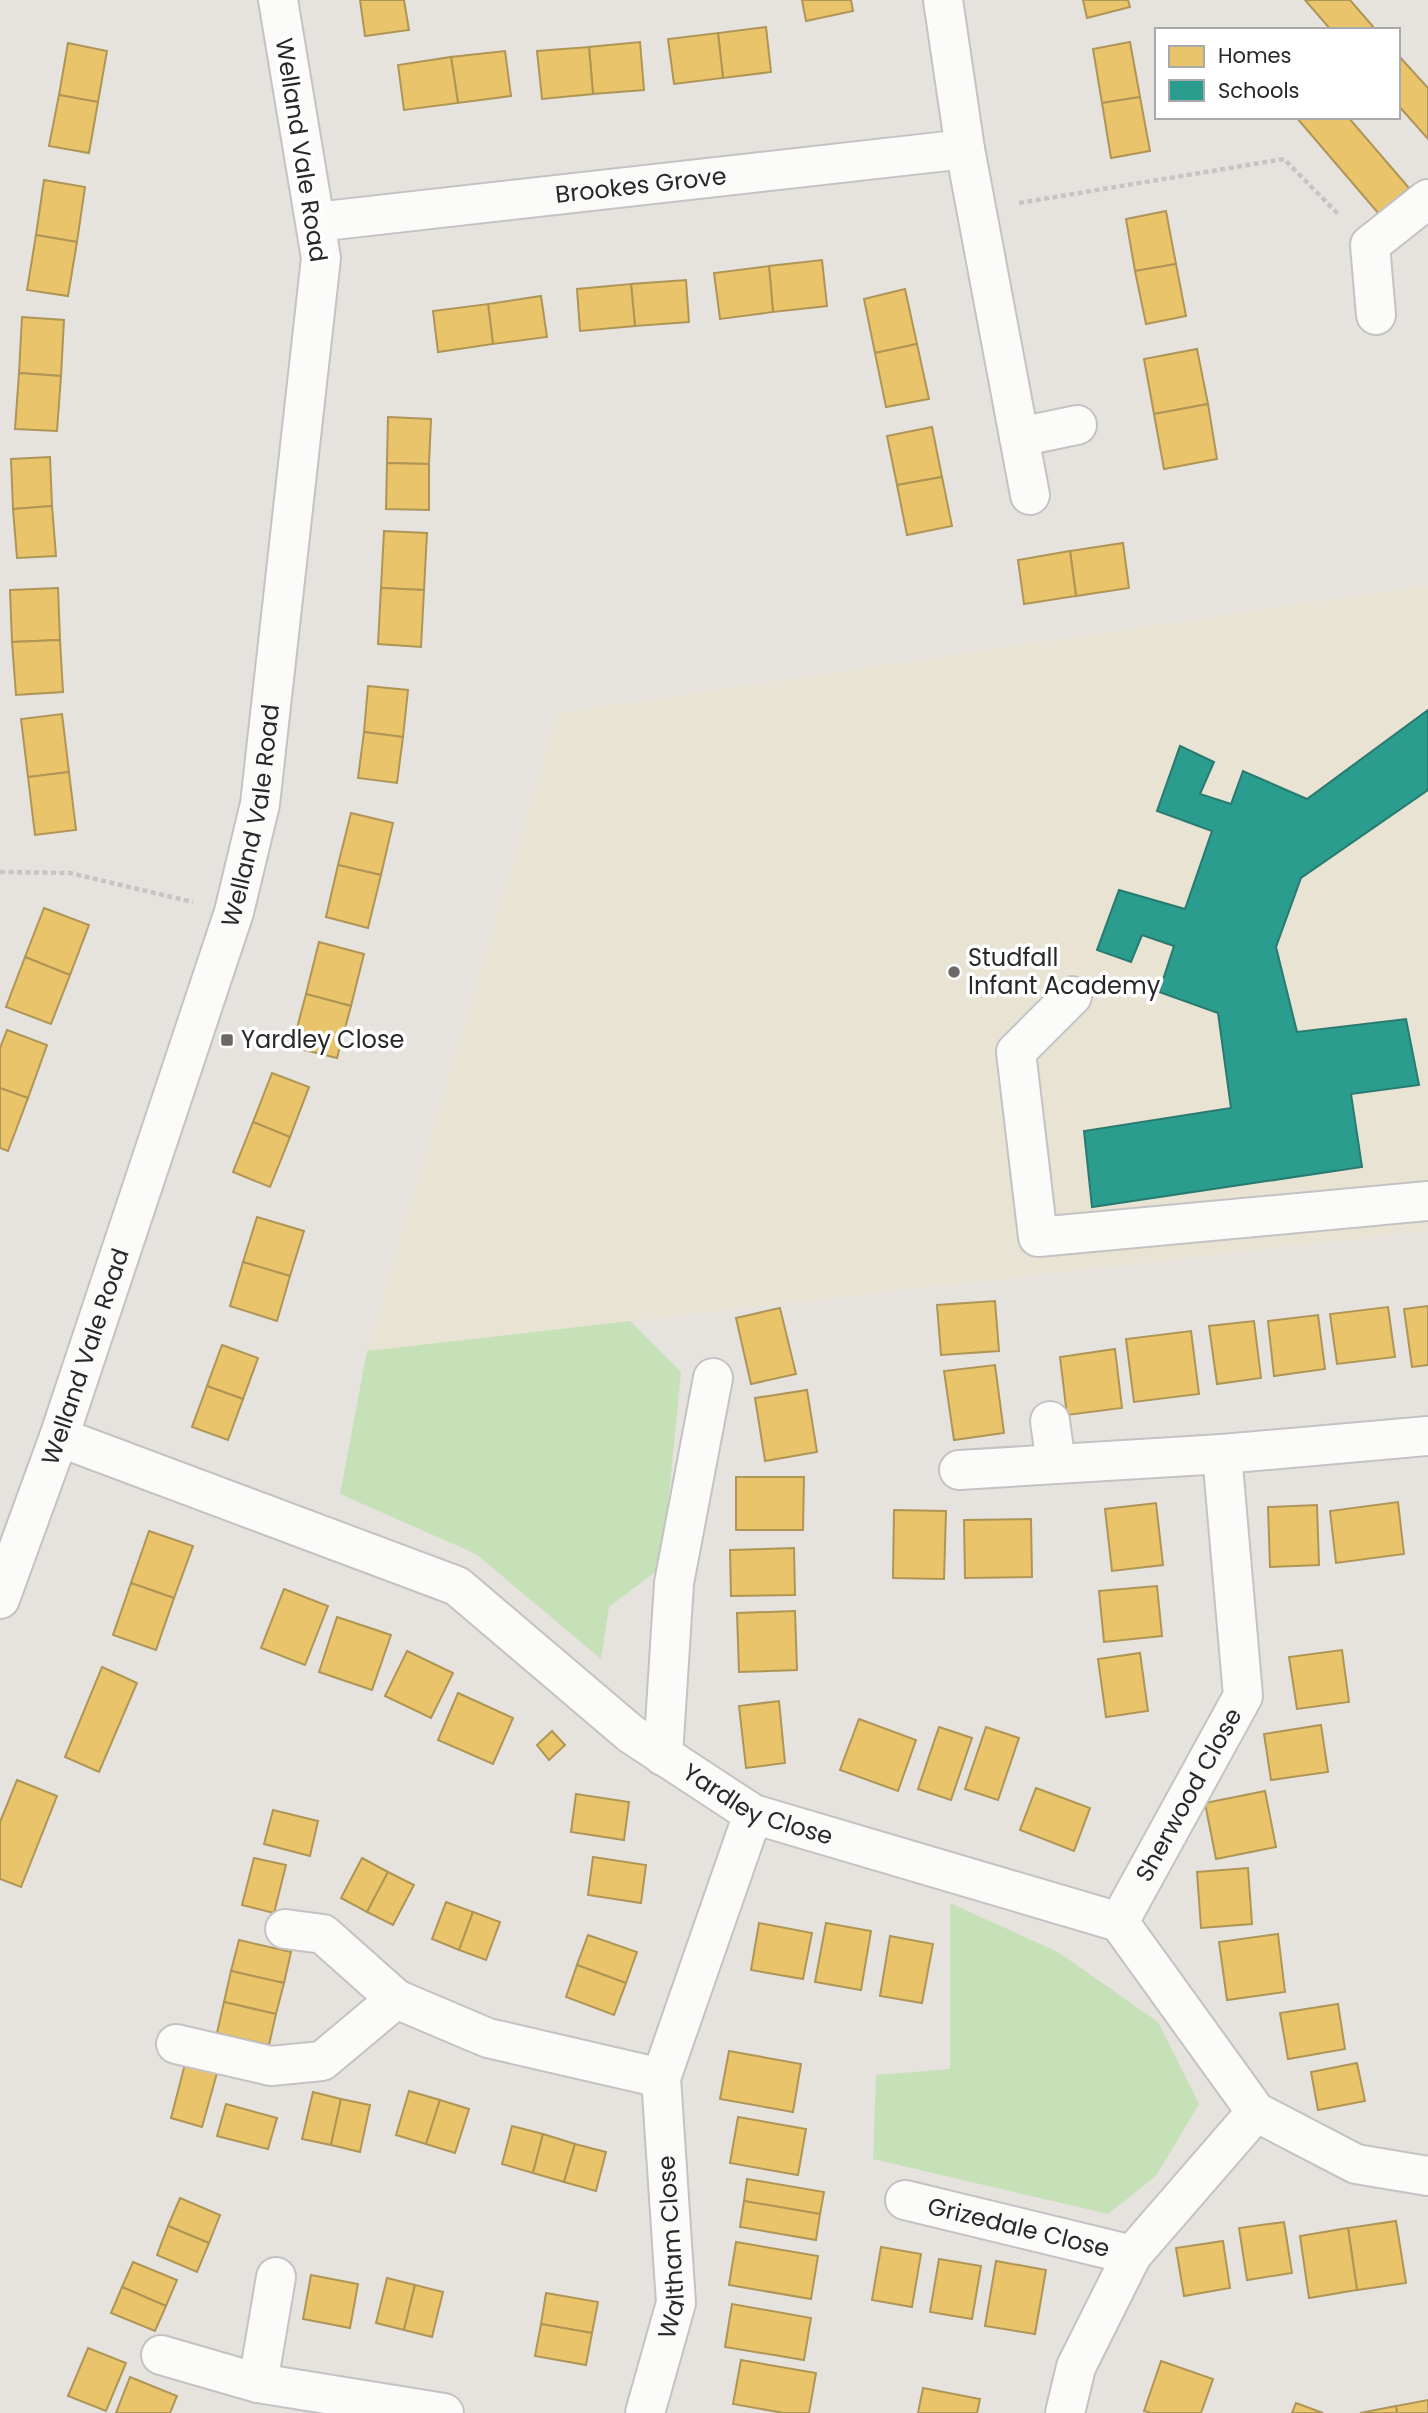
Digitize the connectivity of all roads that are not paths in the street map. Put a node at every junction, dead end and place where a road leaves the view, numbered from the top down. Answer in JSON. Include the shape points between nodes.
{"nodes":[{"id":1,"x":278,"y":0,"type":"edge"},
{"id":2,"x":943,"y":0,"type":"edge"},
{"id":3,"x":965,"y":149,"type":"junction"},
{"id":4,"x":1428,"y":199,"type":"edge"},
{"id":5,"x":316,"y":222,"type":"junction"},
{"id":6,"x":1376,"y":315,"type":"dead end"},
{"id":7,"x":1077,"y":425,"type":"dead end"},
{"id":8,"x":1019,"y":437,"type":"junction"},
{"id":9,"x":1030,"y":495,"type":"dead end"},
{"id":10,"x":1072,"y":996,"type":"dead end"},
{"id":11,"x":1428,"y":1200,"type":"edge"},
{"id":12,"x":713,"y":1378,"type":"dead end"},
{"id":13,"x":1050,"y":1421,"type":"dead end"},
{"id":14,"x":1428,"y":1436,"type":"edge"},
{"id":15,"x":59,"y":1437,"type":"junction"},
{"id":16,"x":1222,"y":1454,"type":"junction"},
{"id":17,"x":1056,"y":1464,"type":"junction"},
{"id":18,"x":959,"y":1470,"type":"dead end"},
{"id":19,"x":0,"y":1600,"type":"edge"},
{"id":20,"x":663,"y":1756,"type":"junction"},
{"id":21,"x":753,"y":1814,"type":"junction"},
{"id":22,"x":1119,"y":1923,"type":"junction"},
{"id":23,"x":285,"y":1929,"type":"dead end"},
{"id":24,"x":396,"y":1999,"type":"junction"},
{"id":25,"x":177,"y":2044,"type":"dead end"},
{"id":26,"x":661,"y":2078,"type":"junction"},
{"id":27,"x":1256,"y":2112,"type":"junction"},
{"id":28,"x":1428,"y":2176,"type":"edge"},
{"id":29,"x":905,"y":2200,"type":"dead end"},
{"id":30,"x":1132,"y":2255,"type":"junction"},
{"id":31,"x":276,"y":2277,"type":"dead end"},
{"id":32,"x":161,"y":2355,"type":"dead end"},
{"id":33,"x":258,"y":2383,"type":"junction"},
{"id":34,"x":444,"y":2413,"type":"edge"},
{"id":35,"x":645,"y":2413,"type":"edge"},
{"id":36,"x":1065,"y":2413,"type":"edge"}],
"edges":[{"from":1,"to":5,"type":"street","name":"Welland Vale Road"},
{"from":2,"to":3,"type":"street"},
{"from":3,"to":5,"type":"street","name":"Brookes Grove"},
{"from":3,"to":8,"type":"street"},
{"from":4,"to":6,"type":"street","via":[[1370,245]]},
{"from":5,"to":15,"type":"street","name":"Welland Vale Road","via":[[321,258],[260,804],[234,912]]},
{"from":7,"to":8,"type":"street"},
{"from":8,"to":9,"type":"street"},
{"from":10,"to":11,"type":"street","via":[[1016,1052],[1038,1237]]},
{"from":12,"to":20,"type":"street","via":[[674,1583]]},
{"from":13,"to":17,"type":"street"},
{"from":14,"to":16,"type":"street"},
{"from":15,"to":19,"type":"street","name":"Welland Vale Road"},
{"from":15,"to":20,"type":"street","name":"Yardley Close","via":[[457,1586]]},
{"from":16,"to":17,"type":"street"},
{"from":16,"to":22,"type":"street","name":"Sherwood Close","via":[[1243,1696]]},
{"from":17,"to":18,"type":"street"},
{"from":20,"to":21,"type":"street","name":"Yardley Close"},
{"from":21,"to":22,"type":"street","name":"Yardley Close"},
{"from":21,"to":26,"type":"street","name":"Waltham Close"},
{"from":22,"to":27,"type":"street"},
{"from":23,"to":24,"type":"street","via":[[323,1934]]},
{"from":24,"to":25,"type":"street","via":[[322,2061],[271,2066]]},
{"from":24,"to":26,"type":"street","via":[[488,2038]]},
{"from":26,"to":35,"type":"street","name":"Waltham Close","via":[[676,2302]]},
{"from":27,"to":28,"type":"street","via":[[1356,2164]]},
{"from":27,"to":30,"type":"street","name":"Grizedale Close"},
{"from":29,"to":30,"type":"street","name":"Grizedale Close"},
{"from":30,"to":36,"type":"street","name":"Grizedale Close","via":[[1076,2367]]},
{"from":31,"to":33,"type":"street"},
{"from":32,"to":33,"type":"street"},
{"from":33,"to":34,"type":"street"}]}
